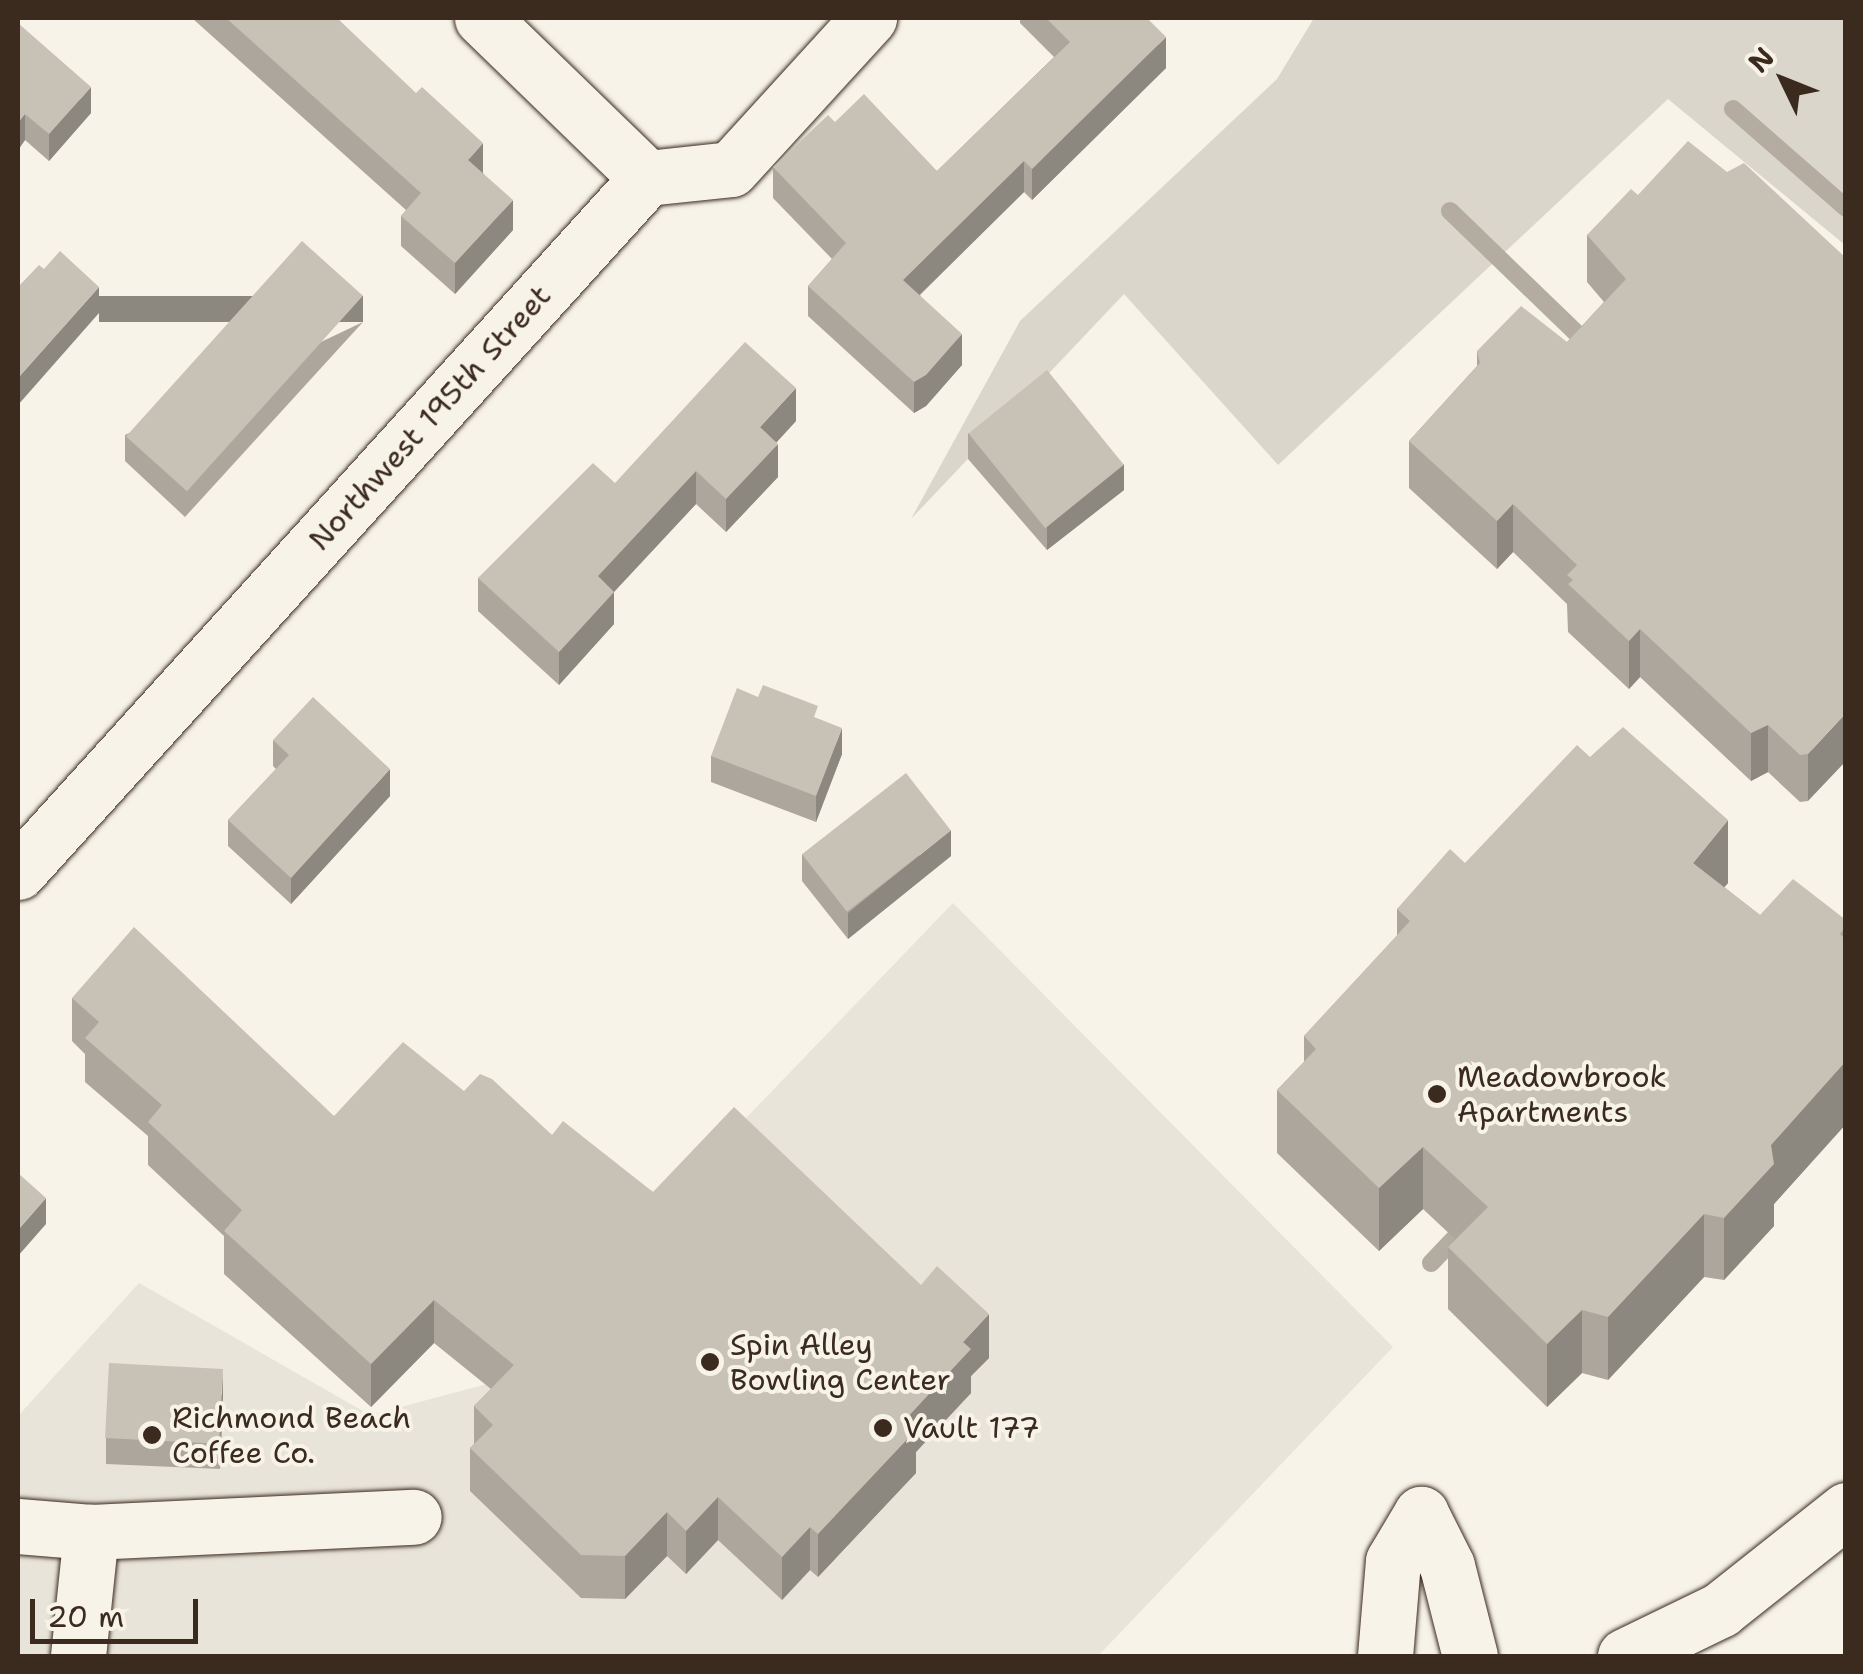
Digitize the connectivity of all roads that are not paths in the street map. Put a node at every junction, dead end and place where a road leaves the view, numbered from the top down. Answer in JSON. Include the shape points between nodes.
{"nodes":[{"id":1,"x":482,"y":18,"type":"edge"},
{"id":2,"x":869,"y":18,"type":"edge"},
{"id":3,"x":647,"y":178,"type":"junction"},
{"id":4,"x":18,"y":872,"type":"edge"},
{"id":5,"x":1846,"y":1510,"type":"edge"},
{"id":6,"x":414,"y":1517,"type":"dead end"},
{"id":7,"x":18,"y":1526,"type":"edge"},
{"id":8,"x":91,"y":1532,"type":"junction"},
{"id":9,"x":78,"y":1656,"type":"edge"},
{"id":10,"x":1386,"y":1656,"type":"edge"},
{"id":11,"x":1470,"y":1656,"type":"edge"},
{"id":12,"x":1626,"y":1656,"type":"edge"}],
"edges":[{"from":1,"to":3,"type":"street"},
{"from":2,"to":3,"type":"street","via":[[731,170]]},
{"from":3,"to":4,"type":"street","name":"Northwest 195th Street"},
{"from":5,"to":12,"type":"street","via":[[1720,1610]]},
{"from":6,"to":8,"type":"street"},
{"from":7,"to":8,"type":"street"},
{"from":8,"to":9,"type":"street"},
{"from":10,"to":11,"type":"street","via":[[1393,1561],[1422,1514],[1447,1566]]}]}
